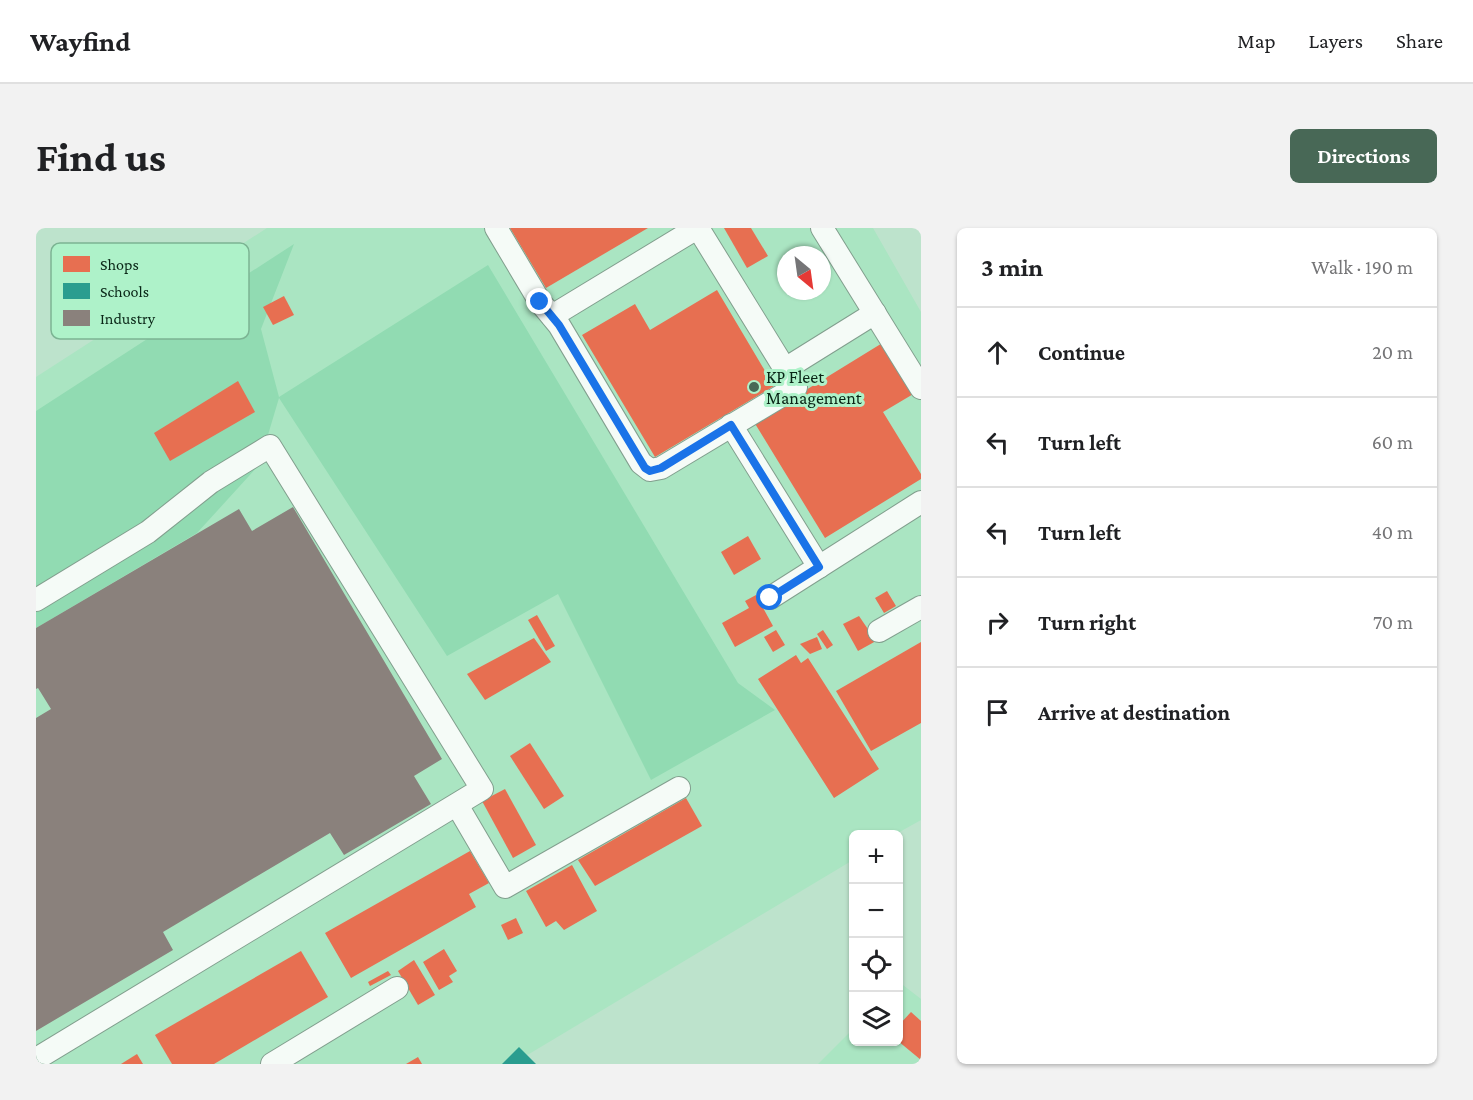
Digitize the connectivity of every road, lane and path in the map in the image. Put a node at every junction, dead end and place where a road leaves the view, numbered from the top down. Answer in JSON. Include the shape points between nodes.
{"nodes":[{"id":1,"x":496,"y":228,"type":"edge"},
{"id":2,"x":697,"y":228,"type":"edge"},
{"id":3,"x":822,"y":228,"type":"edge"},
{"id":4,"x":875,"y":313,"type":"junction"},
{"id":5,"x":552,"y":316,"type":"junction"},
{"id":6,"x":784,"y":369,"type":"junction"},
{"id":7,"x":921,"y":387,"type":"edge"},
{"id":8,"x":731,"y":425,"type":"junction"},
{"id":9,"x":921,"y":502,"type":"edge"},
{"id":10,"x":819,"y":567,"type":"junction"},
{"id":11,"x":770,"y":598,"type":"dead end"},
{"id":12,"x":36,"y":600,"type":"edge"},
{"id":13,"x":921,"y":607,"type":"edge"},
{"id":14,"x":879,"y":631,"type":"dead end"},
{"id":15,"x":679,"y":788,"type":"dead end"},
{"id":16,"x":457,"y":804,"type":"junction"},
{"id":17,"x":397,"y":988,"type":"dead end"},
{"id":18,"x":36,"y":1059,"type":"edge"},
{"id":19,"x":272,"y":1064,"type":"edge"}],
"edges":[{"from":1,"to":5,"type":"lane"},
{"from":2,"to":5,"type":"lane"},
{"from":2,"to":6,"type":"lane"},
{"from":3,"to":4,"type":"lane"},
{"from":4,"to":6,"type":"lane"},
{"from":4,"to":7,"type":"lane"},
{"from":5,"to":8,"type":"lane","via":[[645,468],[661,468]]},
{"from":6,"to":8,"type":"lane","via":[[796,387]]},
{"from":8,"to":10,"type":"lane"},
{"from":9,"to":10,"type":"lane"},
{"from":10,"to":11,"type":"lane"},
{"from":12,"to":16,"type":"lane","via":[[148,532],[211,482],[270,446],[482,789]]},
{"from":13,"to":14,"type":"lane"},
{"from":15,"to":16,"type":"lane","via":[[506,887]]},
{"from":16,"to":18,"type":"lane"},
{"from":17,"to":19,"type":"lane"}]}
